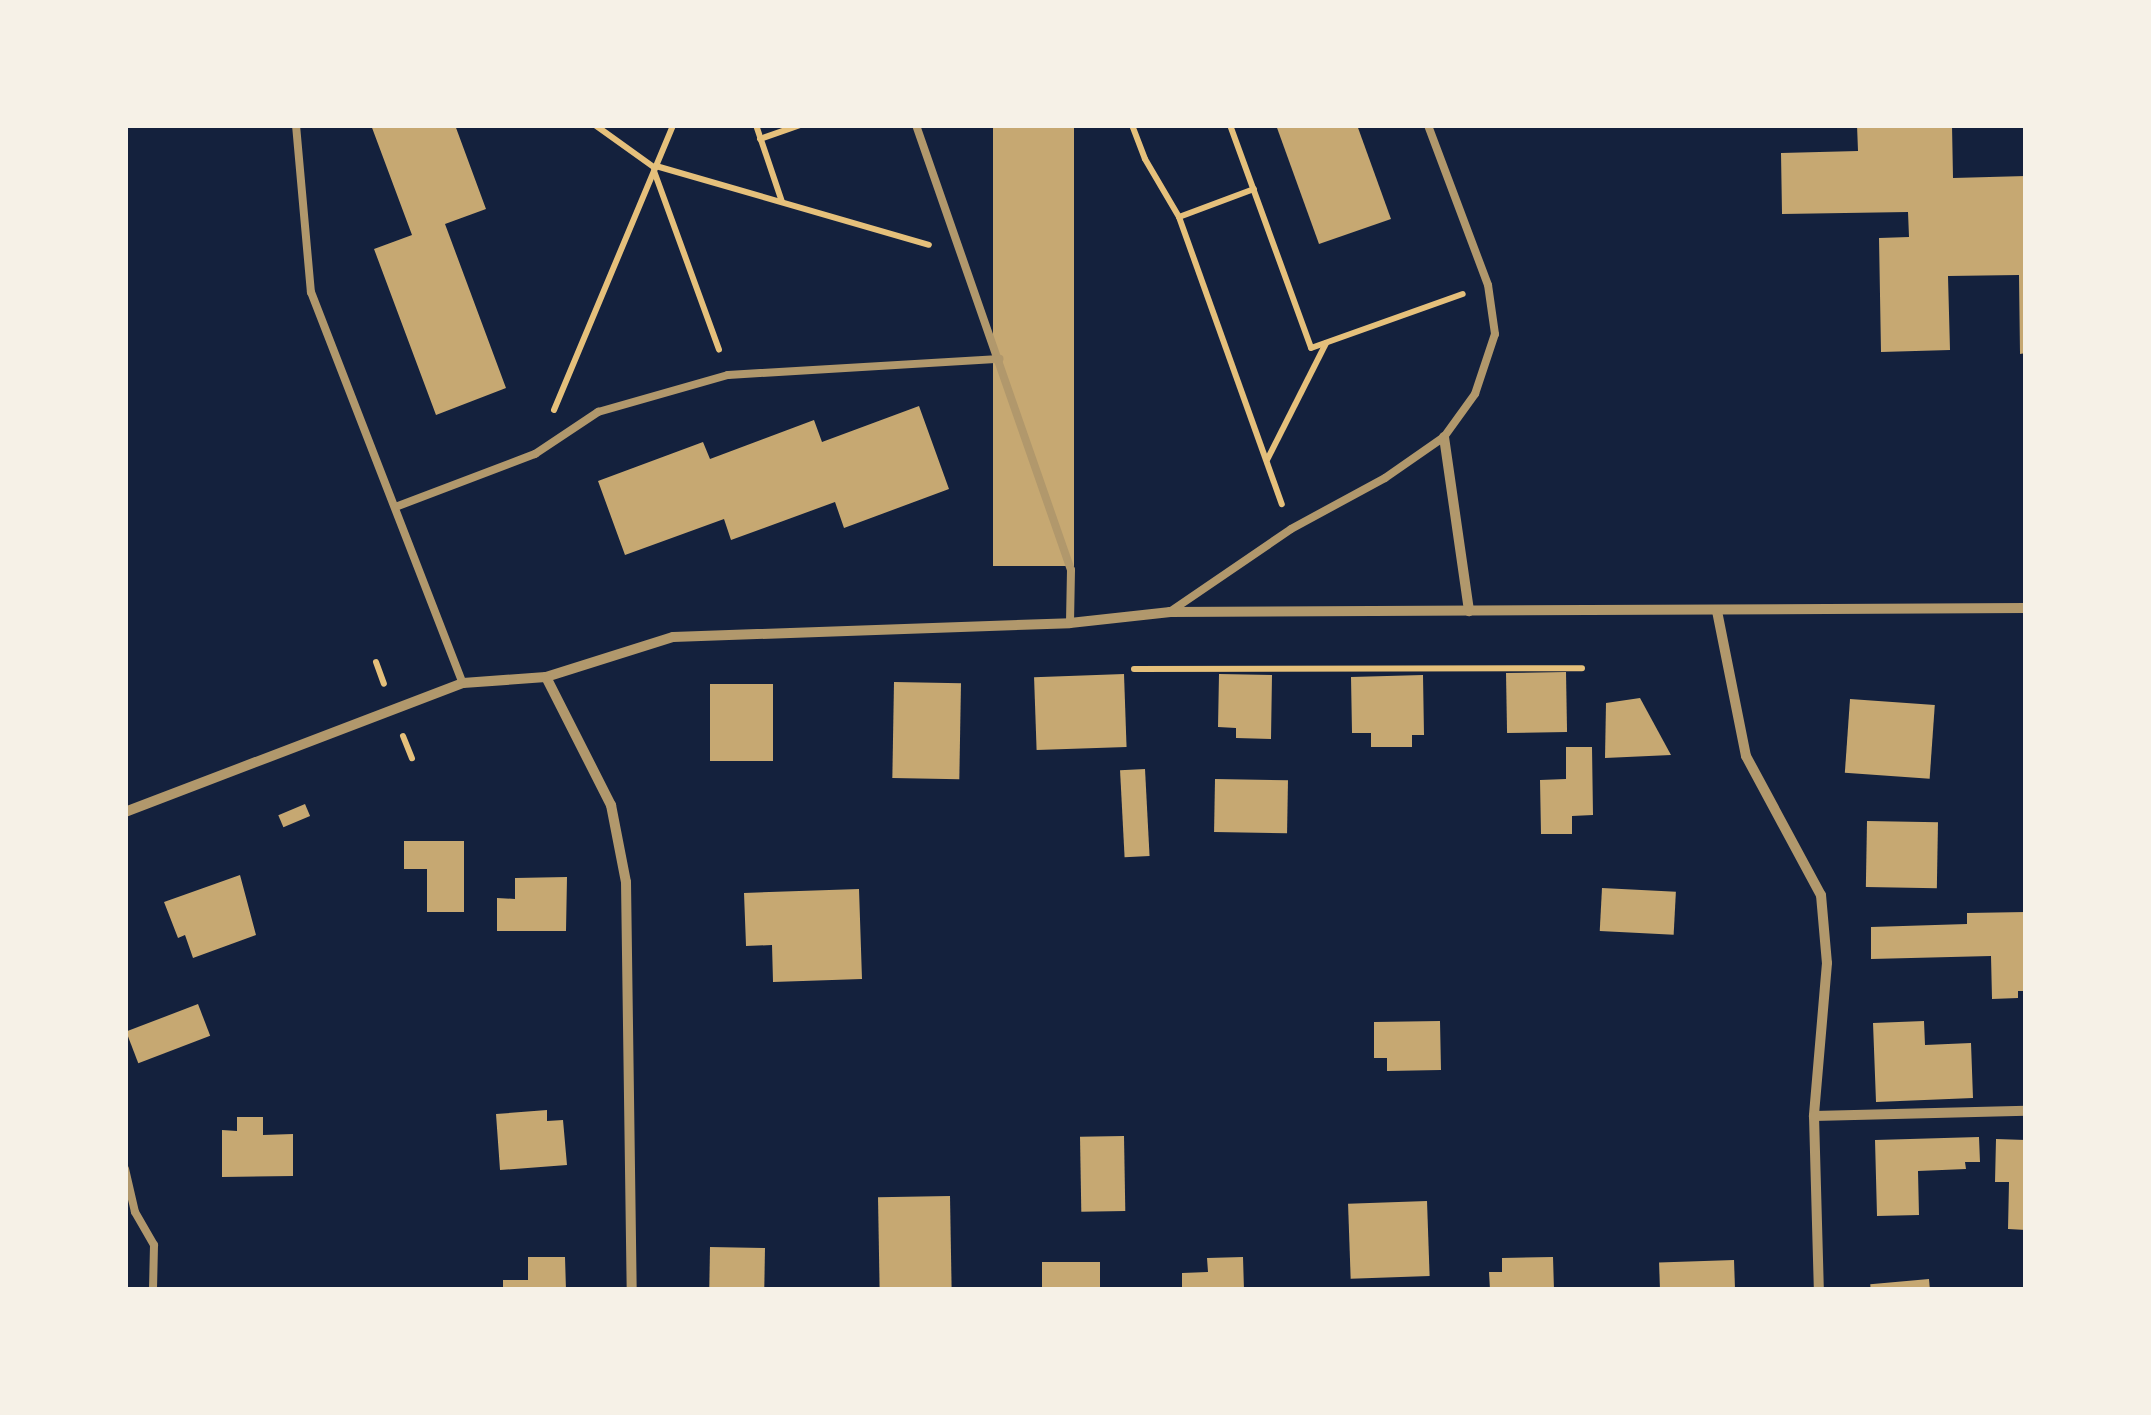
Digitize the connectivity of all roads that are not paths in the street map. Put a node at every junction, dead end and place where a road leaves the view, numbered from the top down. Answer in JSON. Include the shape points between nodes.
{"nodes":[{"id":1,"x":296,"y":125,"type":"edge"},
{"id":2,"x":916,"y":125,"type":"edge"},
{"id":3,"x":1428,"y":125,"type":"edge"},
{"id":4,"x":1000,"y":358,"type":"junction"},
{"id":5,"x":1444,"y":437,"type":"junction"},
{"id":6,"x":398,"y":506,"type":"junction"},
{"id":7,"x":2026,"y":608,"type":"edge"},
{"id":8,"x":1469,"y":611,"type":"junction"},
{"id":9,"x":1170,"y":612,"type":"junction"},
{"id":10,"x":1717,"y":612,"type":"junction"},
{"id":11,"x":1070,"y":623,"type":"junction"},
{"id":12,"x":546,"y":677,"type":"junction"},
{"id":13,"x":464,"y":683,"type":"junction"},
{"id":14,"x":125,"y":812,"type":"edge"},
{"id":15,"x":2026,"y":1111,"type":"edge"},
{"id":16,"x":1814,"y":1116,"type":"junction"},
{"id":17,"x":125,"y":1169,"type":"edge"},
{"id":18,"x":154,"y":1290,"type":"edge"},
{"id":19,"x":632,"y":1290,"type":"edge"},
{"id":20,"x":1819,"y":1290,"type":"edge"}],
"edges":[{"from":1,"to":6,"type":"lane","via":[[311,292]]},
{"from":2,"to":4,"type":"lane"},
{"from":3,"to":5,"type":"lane","via":[[1488,285],[1495,334],[1475,394]]},
{"from":4,"to":6,"type":"lane","via":[[728,375],[598,412],[535,454]]},
{"from":4,"to":11,"type":"lane","via":[[1071,570]]},
{"from":5,"to":8,"type":"street"},
{"from":5,"to":9,"type":"lane"},
{"from":6,"to":13,"type":"lane"},
{"from":7,"to":10,"type":"street"},
{"from":8,"to":9,"type":"street"},
{"from":8,"to":10,"type":"street"},
{"from":9,"to":11,"type":"street"},
{"from":10,"to":16,"type":"street","via":[[1746,756],[1821,895],[1827,962]]},
{"from":11,"to":12,"type":"street","via":[[673,636]]},
{"from":12,"to":13,"type":"street"},
{"from":12,"to":19,"type":"street","via":[[611,805],[626,882]]},
{"from":13,"to":14,"type":"street"},
{"from":15,"to":16,"type":"street"},
{"from":16,"to":20,"type":"street"},
{"from":17,"to":18,"type":"lane","via":[[135,1212],[154,1245]]}]}
